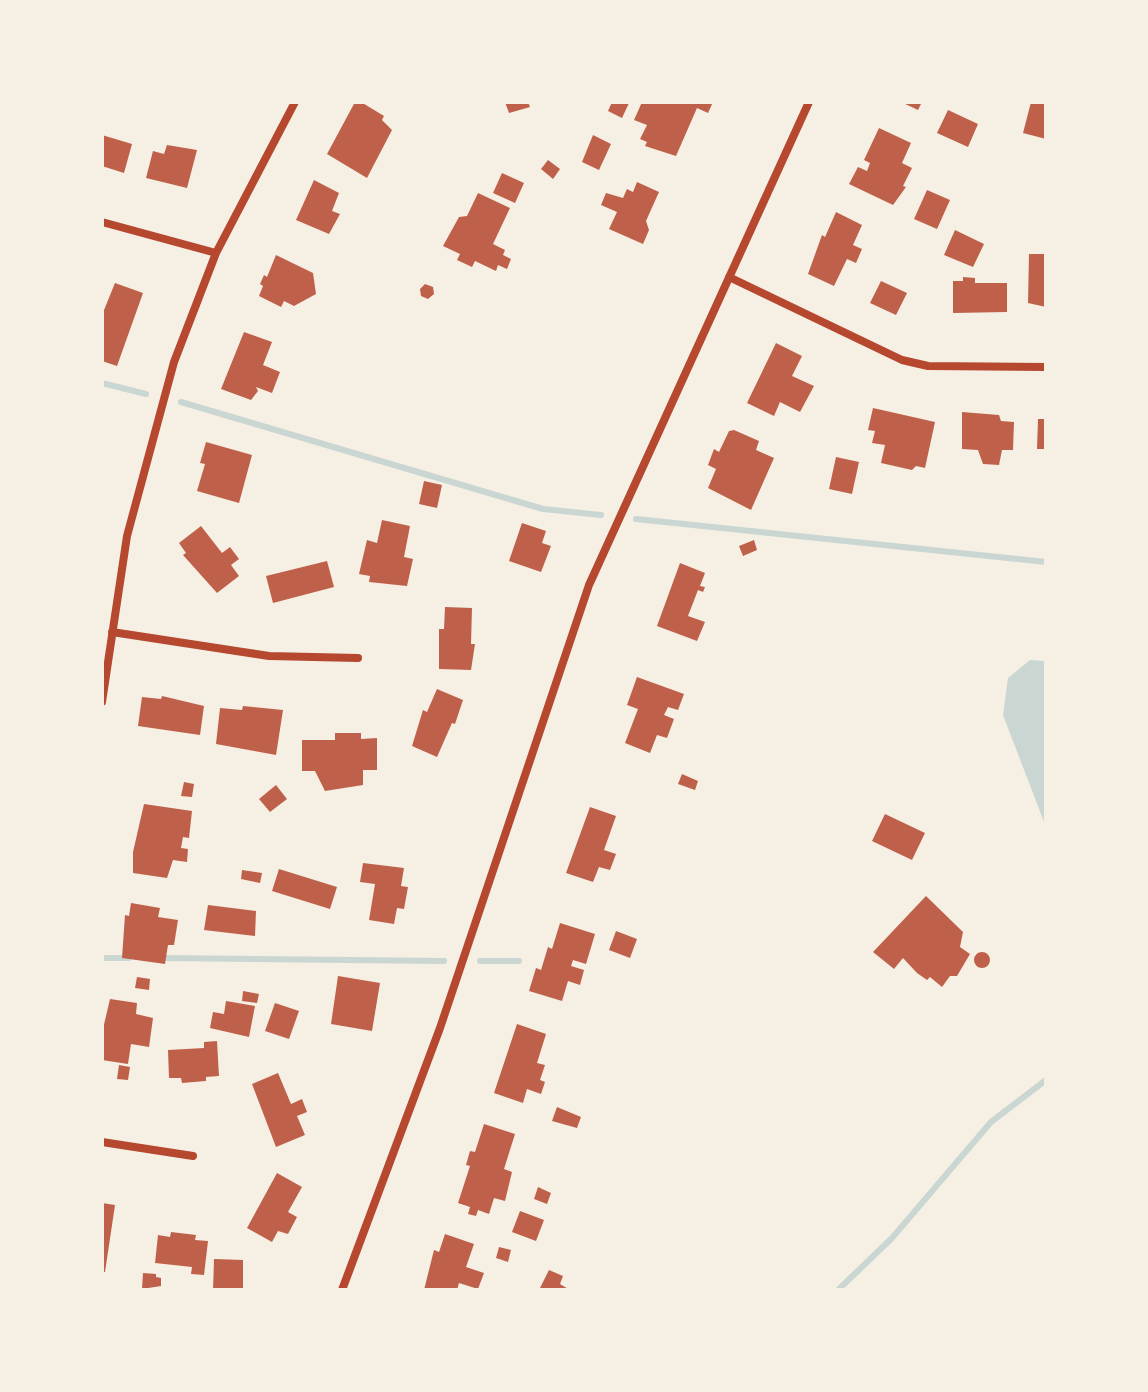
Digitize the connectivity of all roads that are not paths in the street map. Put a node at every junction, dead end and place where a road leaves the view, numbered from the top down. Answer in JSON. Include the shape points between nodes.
{"nodes":[{"id":1,"x":295,"y":102,"type":"edge"},
{"id":2,"x":809,"y":102,"type":"edge"},
{"id":3,"x":102,"y":222,"type":"edge"},
{"id":4,"x":216,"y":253,"type":"junction"},
{"id":5,"x":729,"y":277,"type":"junction"},
{"id":6,"x":1046,"y":367,"type":"edge"},
{"id":7,"x":112,"y":632,"type":"junction"},
{"id":8,"x":358,"y":658,"type":"dead end"},
{"id":9,"x":102,"y":702,"type":"edge"},
{"id":10,"x":102,"y":1142,"type":"edge"},
{"id":11,"x":193,"y":1156,"type":"dead end"},
{"id":12,"x":342,"y":1290,"type":"edge"}],
"edges":[{"from":1,"to":4,"type":"street"},
{"from":2,"to":5,"type":"street"},
{"from":3,"to":4,"type":"street"},
{"from":4,"to":7,"type":"street","via":[[152,436],[127,536]]},
{"from":5,"to":6,"type":"street","via":[[902,360],[928,366]]},
{"from":5,"to":12,"type":"street","via":[[589,585],[440,1028]]},
{"from":7,"to":8,"type":"street","via":[[269,656]]},
{"from":7,"to":9,"type":"street"},
{"from":10,"to":11,"type":"street"}]}
